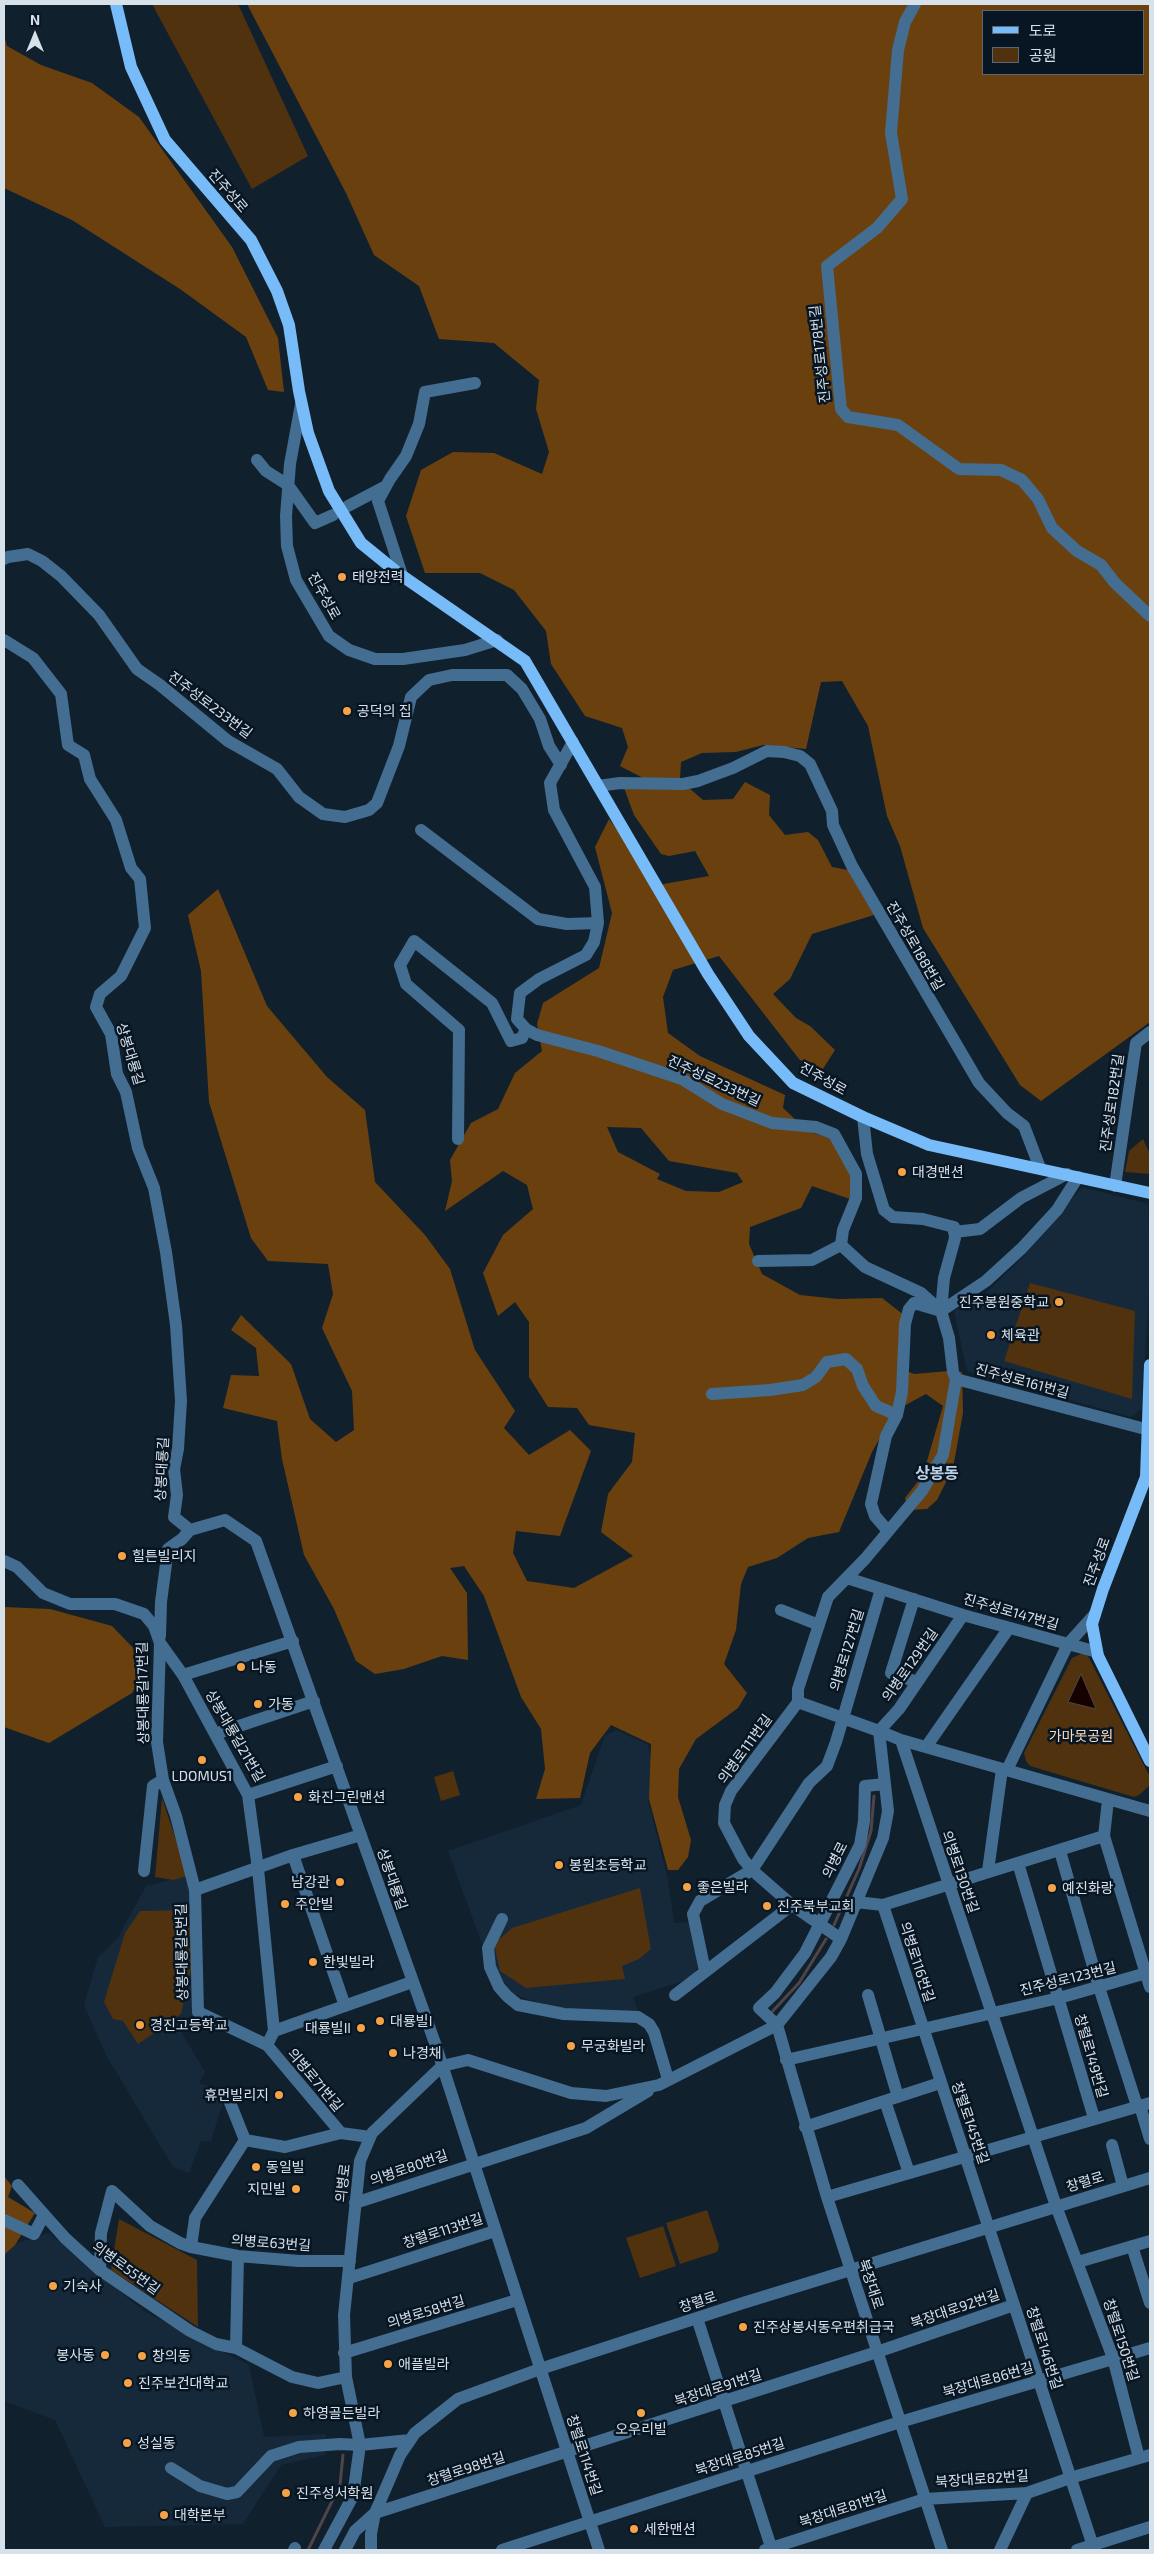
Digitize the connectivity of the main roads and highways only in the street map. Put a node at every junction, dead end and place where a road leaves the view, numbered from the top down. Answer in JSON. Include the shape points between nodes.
{"nodes":[{"id":1,"x":116,"y":4,"type":"edge"},
{"id":2,"x":1150,"y":1193,"type":"edge"},
{"id":3,"x":1150,"y":1365,"type":"edge"},
{"id":4,"x":1150,"y":1761,"type":"edge"}],
"edges":[{"from":1,"to":2,"type":"main road","name":"진주성로","via":[[131,67],[165,140],[251,240],[277,290],[289,325],[308,434],[329,492],[361,543],[525,661],[708,974],[749,1036],[793,1083],[929,1145]]},
{"from":3,"to":4,"type":"main road","name":"진주성로","via":[[1146,1477],[1092,1624],[1098,1656]]}]}
